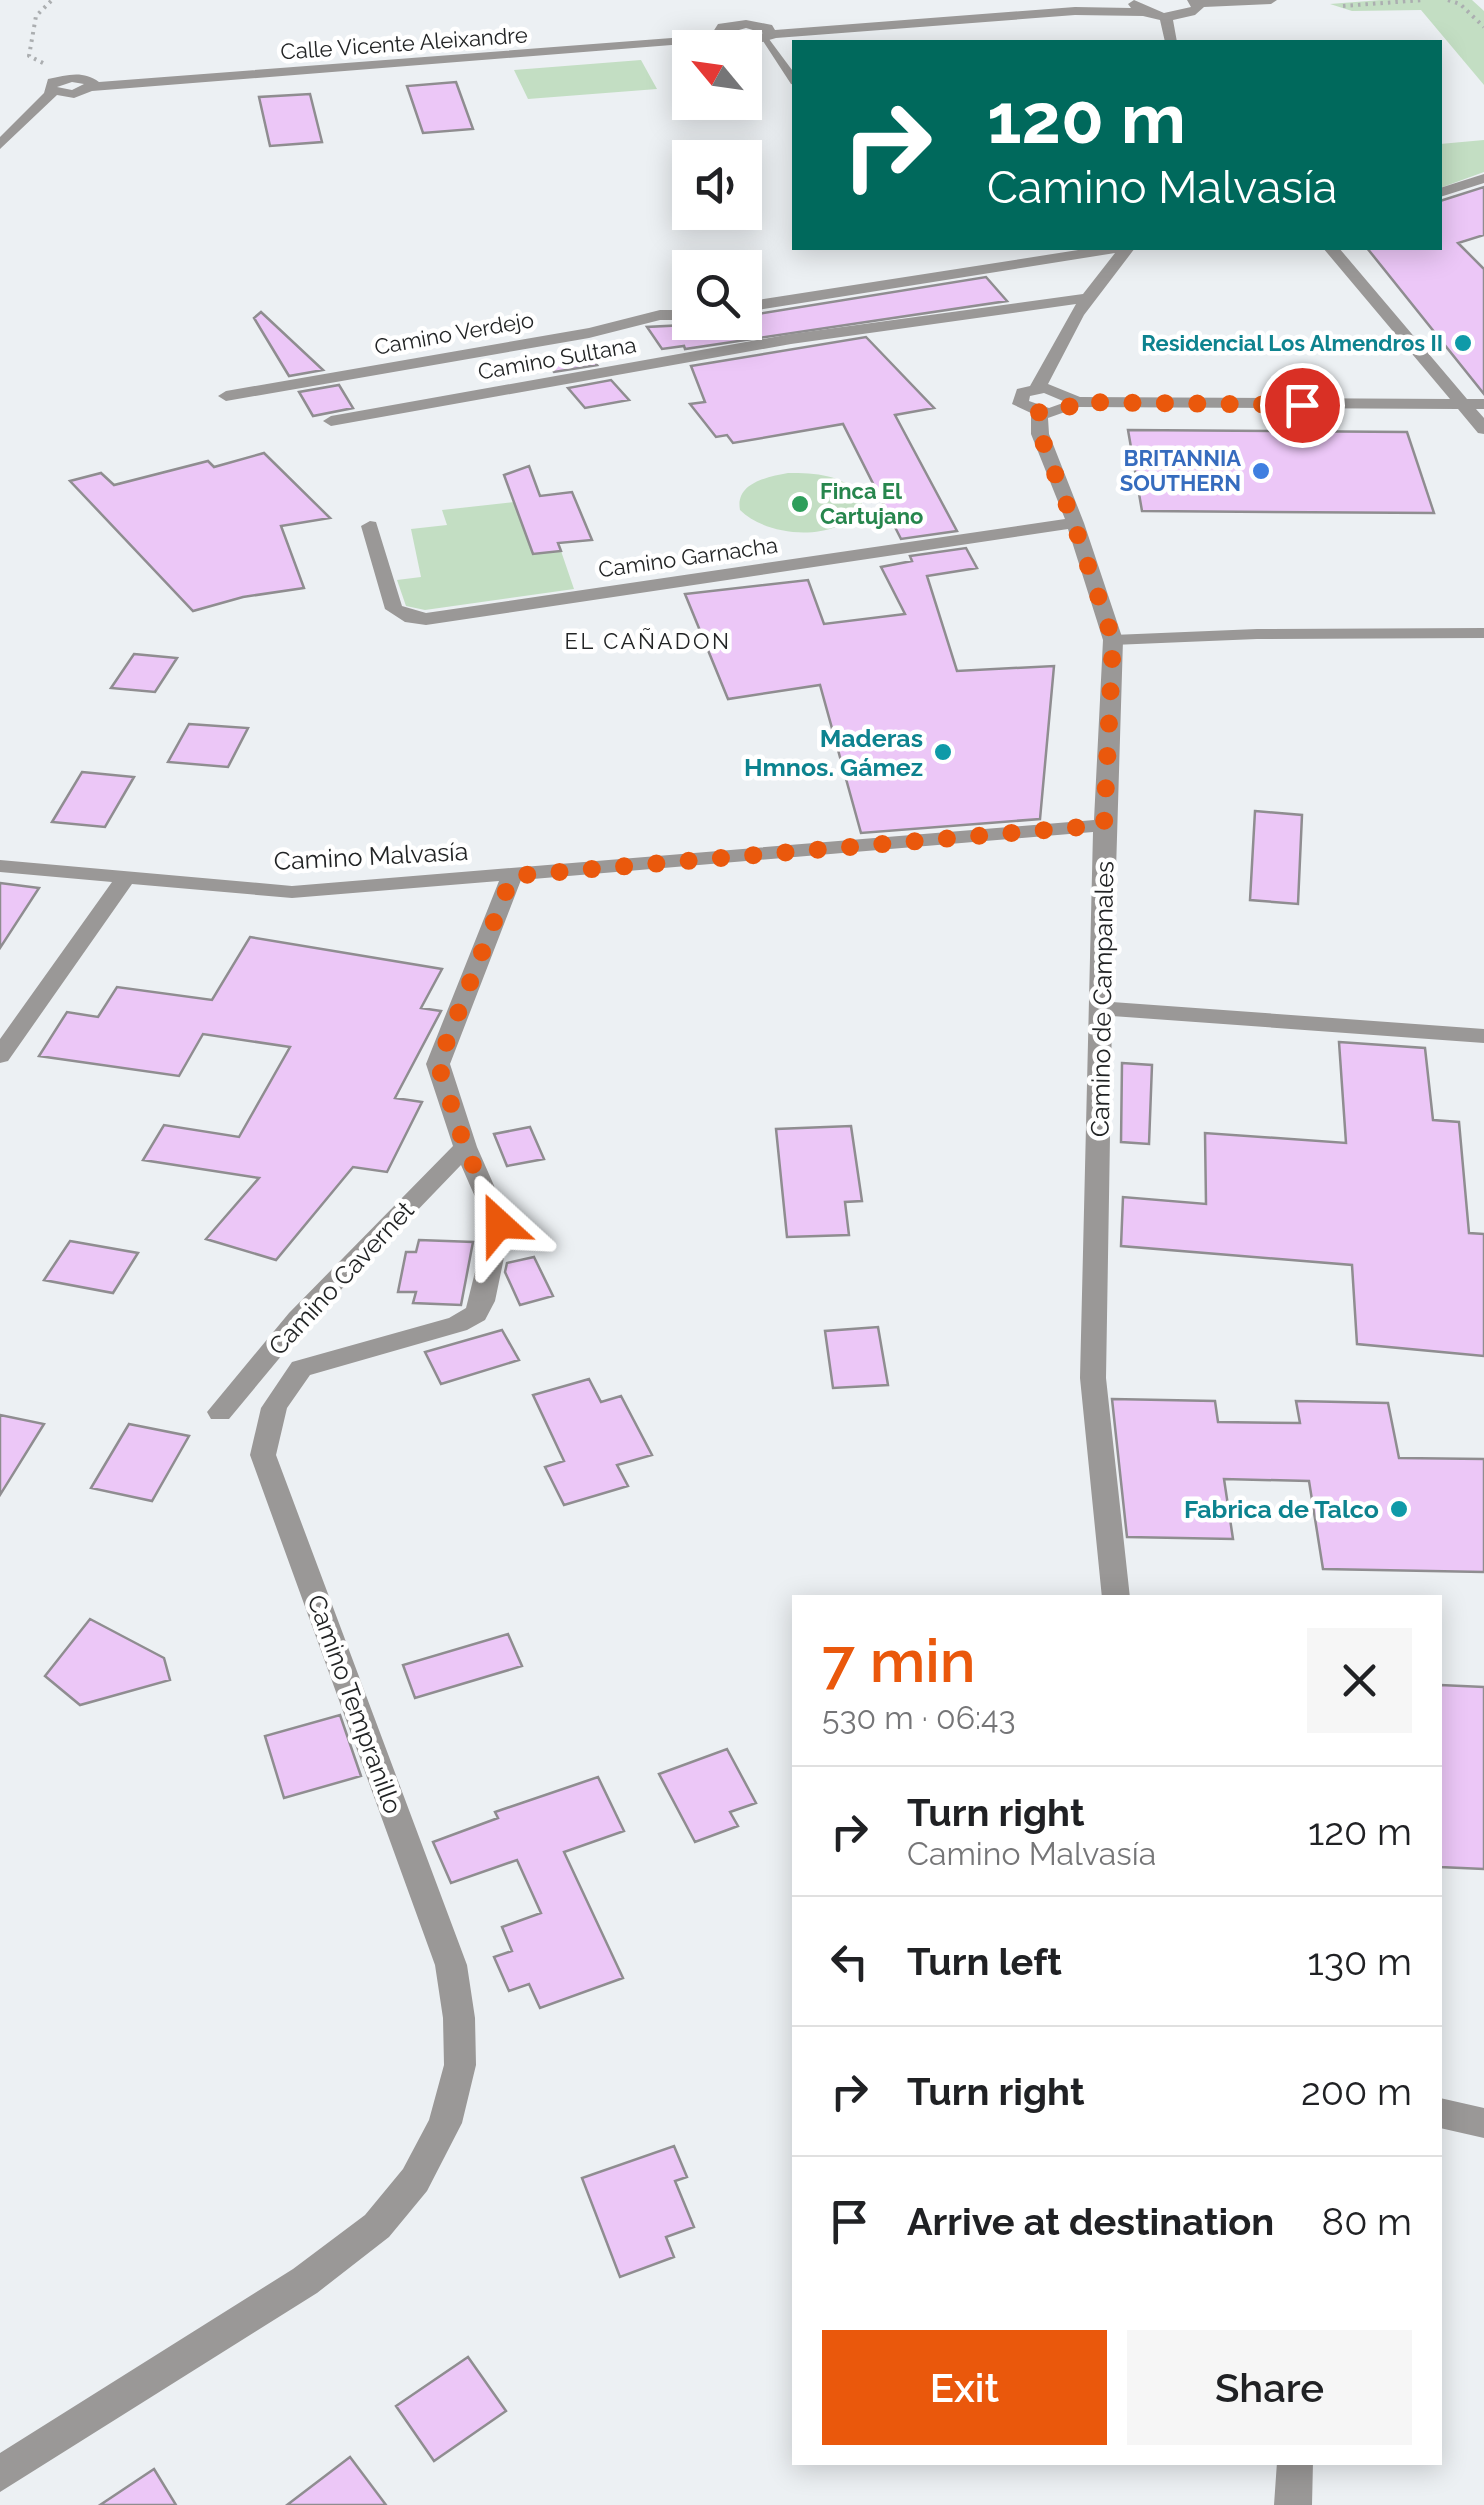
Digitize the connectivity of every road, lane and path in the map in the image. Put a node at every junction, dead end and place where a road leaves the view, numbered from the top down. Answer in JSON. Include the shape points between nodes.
{"nodes":[{"id":1,"x":52,"y":0,"type":"edge"},
{"id":2,"x":1115,"y":0,"type":"edge"},
{"id":3,"x":1271,"y":0,"type":"edge"},
{"id":4,"x":1424,"y":0,"type":"edge"},
{"id":5,"x":1448,"y":0,"type":"edge"},
{"id":6,"x":1195,"y":2,"type":"edge"},
{"id":7,"x":1139,"y":6,"type":"edge"},
{"id":8,"x":1343,"y":6,"type":"dead end"},
{"id":9,"x":1166,"y":16,"type":"junction"},
{"id":10,"x":1484,"y":27,"type":"edge"},
{"id":11,"x":767,"y":33,"type":"junction"},
{"id":12,"x":1171,"y":40,"type":"edge"},
{"id":13,"x":792,"y":77,"type":"edge"},
{"id":14,"x":64,"y":78,"type":"junction"},
{"id":15,"x":91,"y":84,"type":"junction"},
{"id":16,"x":53,"y":92,"type":"junction"},
{"id":17,"x":0,"y":145,"type":"edge"},
{"id":18,"x":1484,"y":178,"type":"edge"},
{"id":19,"x":1442,"y":192,"type":"edge"},
{"id":20,"x":1104,"y":250,"type":"edge"},
{"id":21,"x":1124,"y":250,"type":"edge"},
{"id":22,"x":1333,"y":250,"type":"edge"},
{"id":23,"x":1087,"y":298,"type":"junction"},
{"id":24,"x":762,"y":303,"type":"edge"},
{"id":25,"x":672,"y":315,"type":"edge"},
{"id":26,"x":226,"y":396,"type":"dead end"},
{"id":27,"x":1038,"y":400,"type":"junction"},
{"id":28,"x":1462,"y":404,"type":"junction"},
{"id":29,"x":1484,"y":404,"type":"edge"},
{"id":30,"x":332,"y":421,"type":"dead end"},
{"id":31,"x":1484,"y":429,"type":"edge"},
{"id":32,"x":1074,"y":524,"type":"junction"},
{"id":33,"x":370,"y":526,"type":"dead end"},
{"id":34,"x":1484,"y":633,"type":"edge"},
{"id":35,"x":1113,"y":640,"type":"junction"},
{"id":36,"x":1104,"y":825,"type":"junction"},
{"id":37,"x":0,"y":866,"type":"edge"},
{"id":38,"x":512,"y":876,"type":"junction"},
{"id":39,"x":125,"y":879,"type":"junction"},
{"id":40,"x":1102,"y":1008,"type":"junction"},
{"id":41,"x":1484,"y":1036,"type":"edge"},
{"id":42,"x":0,"y":1056,"type":"edge"},
{"id":43,"x":465,"y":1147,"type":"junction"},
{"id":44,"x":220,"y":1412,"type":"dead end"},
{"id":45,"x":1116,"y":1595,"type":"edge"},
{"id":46,"x":1442,"y":2114,"type":"edge"},
{"id":47,"x":1484,"y":2123,"type":"edge"},
{"id":48,"x":1295,"y":2465,"type":"edge"},
{"id":49,"x":0,"y":2474,"type":"edge"},
{"id":50,"x":1294,"y":2505,"type":"edge"}],
"edges":[{"from":1,"to":14,"type":"path","via":[[36,16],[29,56]]},
{"from":2,"to":11,"type":"street"},
{"from":3,"to":6,"type":"street"},
{"from":4,"to":8,"type":"path"},
{"from":5,"to":10,"type":"path"},
{"from":6,"to":9,"type":"street","via":[[1194,11]]},
{"from":7,"to":9,"type":"street","name":"Calle Vicente Aleixandre"},
{"from":7,"to":11,"type":"street","name":"Calle Vicente Aleixandre"},
{"from":9,"to":12,"type":"street"},
{"from":11,"to":13,"type":"lane"},
{"from":11,"to":15,"type":"street","name":"Calle Vicente Aleixandre","via":[[745,43],[718,35]]},
{"from":14,"to":15,"type":"street"},
{"from":14,"to":16,"type":"street","via":[[49,84]]},
{"from":15,"to":16,"type":"street","via":[[74,94]]},
{"from":16,"to":17,"type":"street"},
{"from":18,"to":19,"type":"street"},
{"from":20,"to":24,"type":"street"},
{"from":21,"to":23,"type":"street"},
{"from":22,"to":28,"type":"street"},
{"from":23,"to":27,"type":"street"},
{"from":23,"to":30,"type":"street","name":"Camino Sultana","via":[[791,338]]},
{"from":25,"to":26,"type":"street","name":"Camino Verdejo"},
{"from":27,"to":28,"type":"street","via":[[1066,410],[1074,402]]},
{"from":27,"to":32,"type":"street","name":"Camino de Campanales","via":[[1040,434]]},
{"from":28,"to":29,"type":"street"},
{"from":28,"to":31,"type":"street"},
{"from":32,"to":33,"type":"street","name":"Camino Garnacha","via":[[426,618],[394,609]]},
{"from":32,"to":35,"type":"street","name":"Camino de Campanales"},
{"from":34,"to":35,"type":"lane"},
{"from":35,"to":36,"type":"street","name":"Camino de Campanales"},
{"from":36,"to":38,"type":"street","name":"Camino Malvasía"},
{"from":36,"to":40,"type":"street","name":"Camino de Campanales"},
{"from":37,"to":39,"type":"street","name":"Camino Malvasía"},
{"from":38,"to":39,"type":"street","name":"Camino Malvasía","via":[[292,892]]},
{"from":38,"to":43,"type":"street","name":"Camino Tempranillo","via":[[438,1064]]},
{"from":39,"to":42,"type":"street"},
{"from":40,"to":41,"type":"street"},
{"from":40,"to":45,"type":"street","name":"Camino de Campanales","via":[[1092,1378]]},
{"from":43,"to":44,"type":"street","name":"Camino Cavernet","via":[[298,1320]]},
{"from":43,"to":49,"type":"street","name":"Camino Tempranillo","via":[[499,1224],[476,1314],[301,1368],[288,1380],[264,1431],[263,1455],[451,1966],[460,2066],[444,2123],[415,2180],[377,2226],[305,2280]]},
{"from":46,"to":47,"type":"street"},
{"from":48,"to":50,"type":"street"}]}
